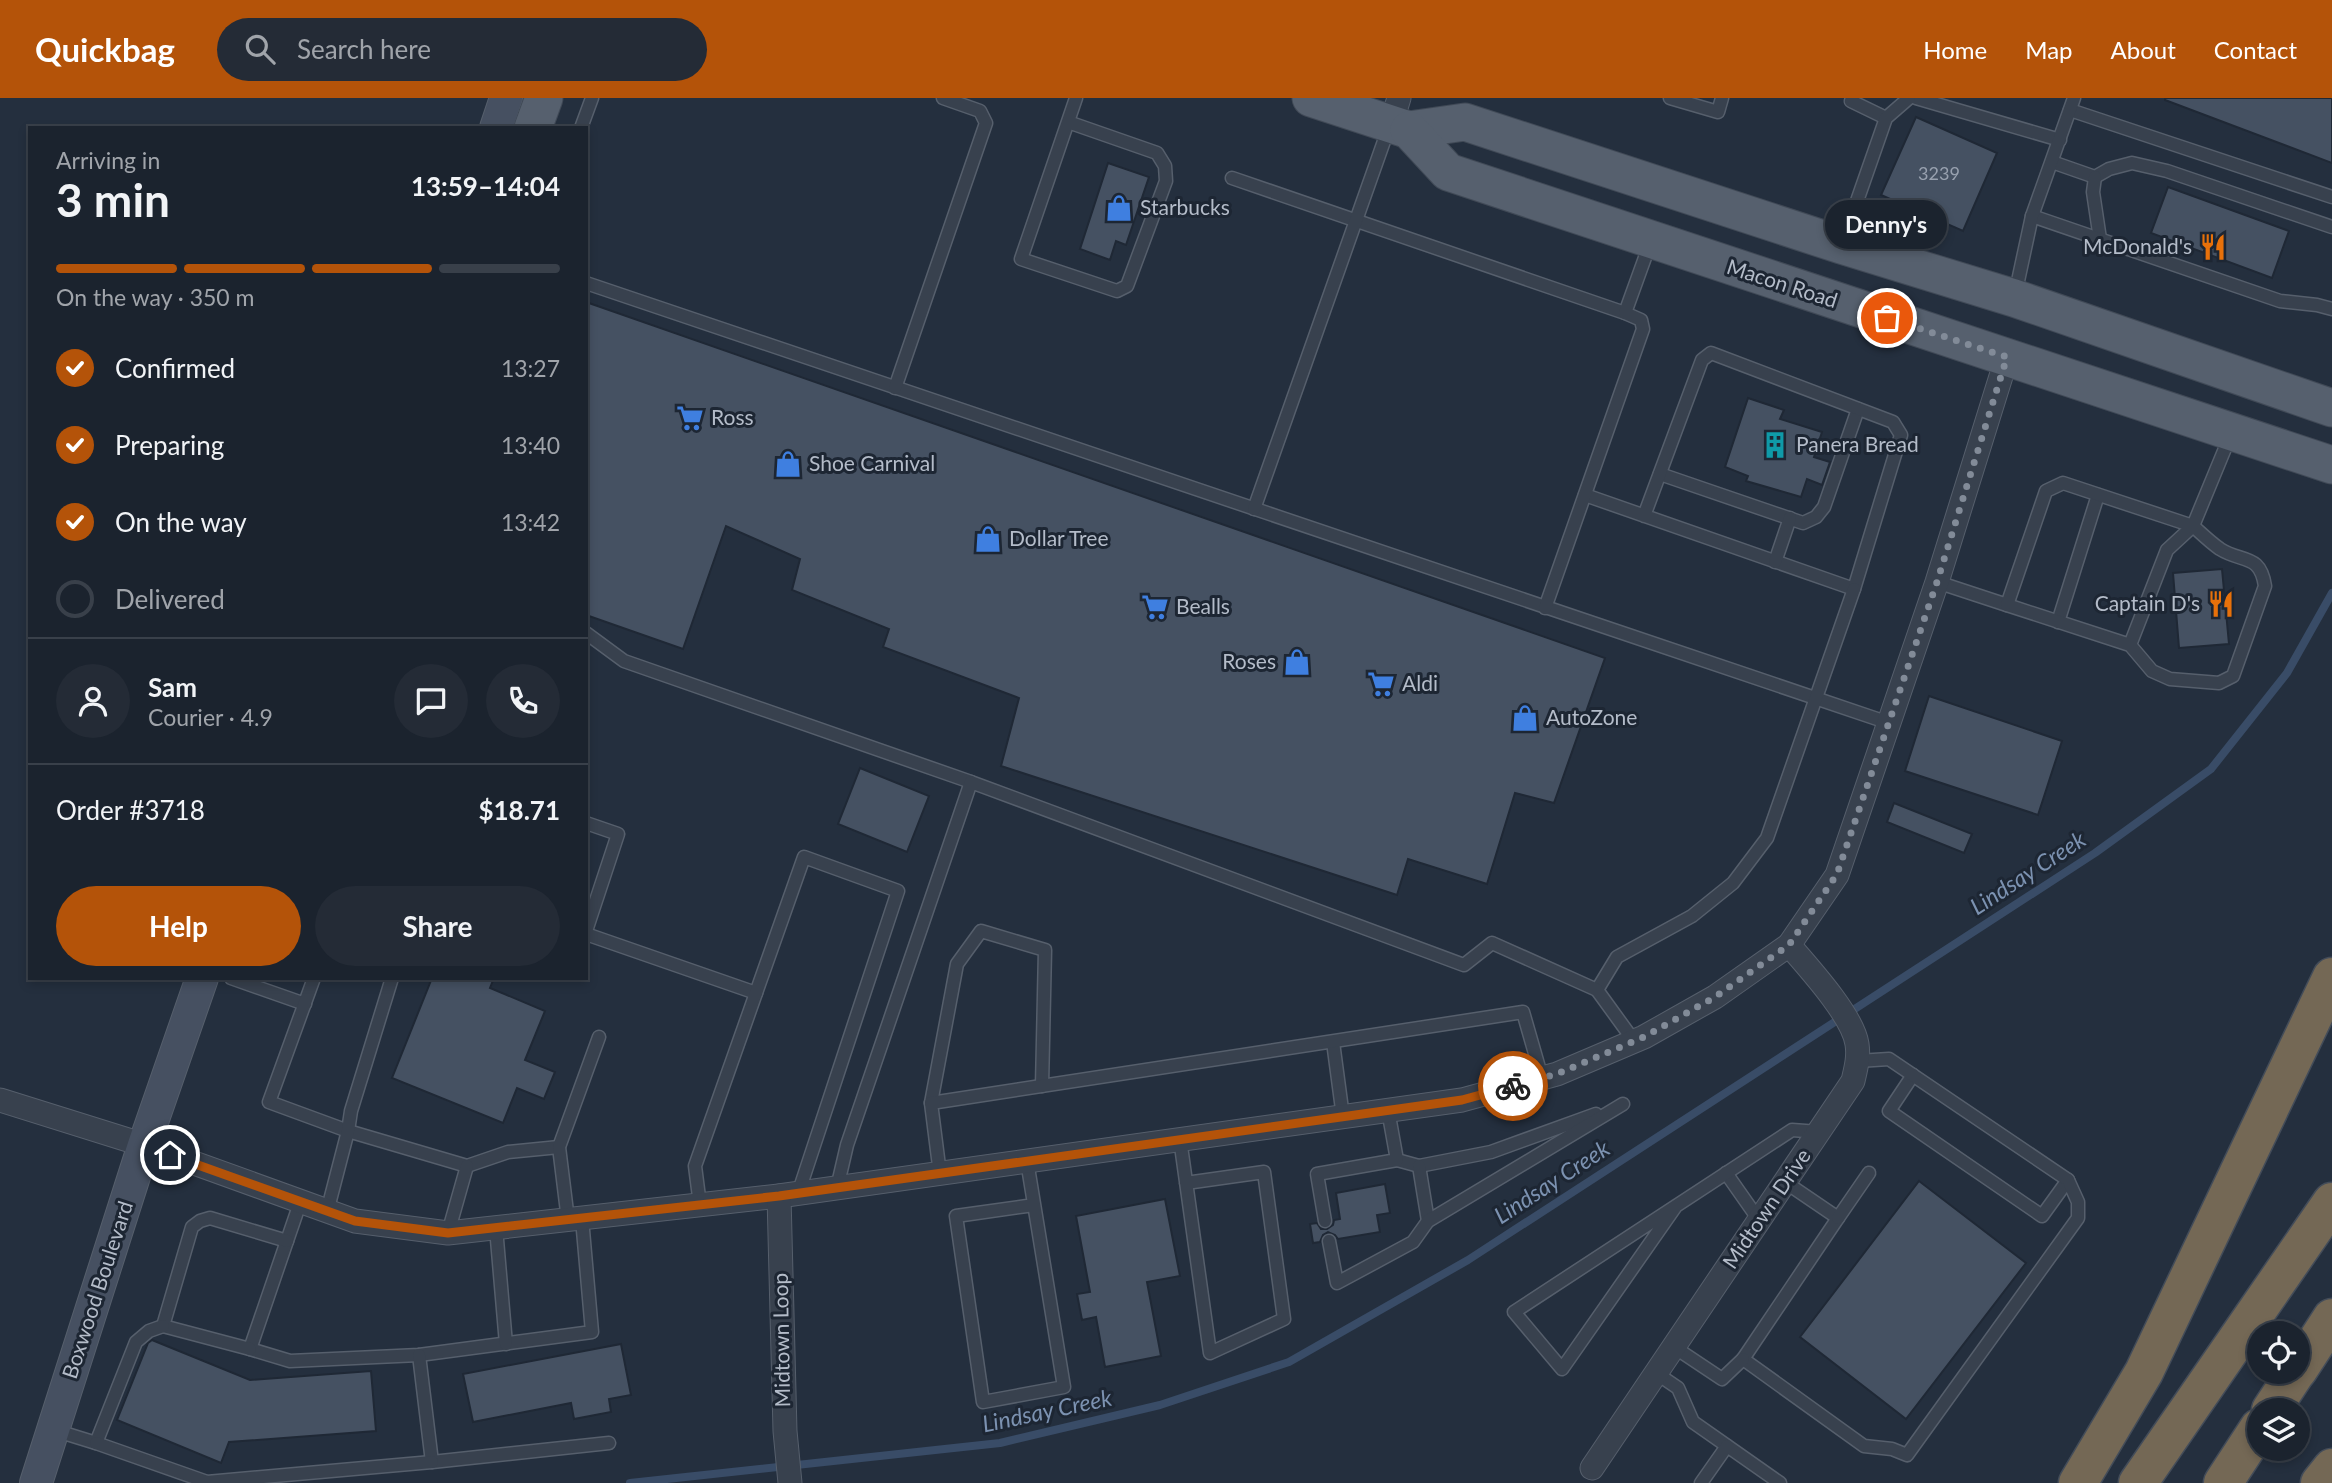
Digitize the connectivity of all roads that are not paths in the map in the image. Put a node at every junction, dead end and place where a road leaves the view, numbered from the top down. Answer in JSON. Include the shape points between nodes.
{"nodes":[{"id":1,"x":506,"y":98,"type":"edge"},
{"id":2,"x":544,"y":98,"type":"edge"},
{"id":3,"x":592,"y":98,"type":"edge"},
{"id":4,"x":943,"y":98,"type":"edge"},
{"id":5,"x":1076,"y":98,"type":"edge"},
{"id":6,"x":1311,"y":98,"type":"edge"},
{"id":7,"x":1670,"y":98,"type":"edge"},
{"id":8,"x":1722,"y":98,"type":"edge"},
{"id":9,"x":1909,"y":98,"type":"edge"},
{"id":10,"x":1916,"y":98,"type":"edge"},
{"id":11,"x":1848,"y":99,"type":"edge"},
{"id":12,"x":2072,"y":104,"type":"edge"},
{"id":13,"x":1400,"y":117,"type":"edge"},
{"id":14,"x":1886,"y":118,"type":"junction"},
{"id":15,"x":1068,"y":122,"type":"junction"},
{"id":16,"x":497,"y":126,"type":"edge"},
{"id":17,"x":534,"y":126,"type":"edge"},
{"id":18,"x":582,"y":126,"type":"edge"},
{"id":19,"x":2060,"y":140,"type":"junction"},
{"id":20,"x":2052,"y":162,"type":"junction"},
{"id":21,"x":2095,"y":177,"type":"junction"},
{"id":22,"x":1232,"y":178,"type":"dead end"},
{"id":23,"x":2332,"y":197,"type":"edge"},
{"id":24,"x":2032,"y":216,"type":"junction"},
{"id":25,"x":1357,"y":219,"type":"junction"},
{"id":26,"x":2332,"y":227,"type":"edge"},
{"id":27,"x":2100,"y":239,"type":"junction"},
{"id":28,"x":1651,"y":241,"type":"junction"},
{"id":29,"x":1841,"y":245,"type":"junction"},
{"id":30,"x":588,"y":284,"type":"edge"},
{"id":31,"x":2014,"y":298,"type":"junction"},
{"id":32,"x":2332,"y":309,"type":"edge"},
{"id":33,"x":1625,"y":313,"type":"junction"},
{"id":34,"x":2007,"y":357,"type":"junction"},
{"id":35,"x":895,"y":388,"type":"junction"},
{"id":36,"x":2331,"y":405,"type":"edge"},
{"id":37,"x":1858,"y":408,"type":"junction"},
{"id":38,"x":2232,"y":430,"type":"junction"},
{"id":39,"x":2332,"y":465,"type":"edge"},
{"id":40,"x":1660,"y":474,"type":"junction"},
{"id":41,"x":1585,"y":495,"type":"junction"},
{"id":42,"x":2098,"y":495,"type":"junction"},
{"id":43,"x":1254,"y":509,"type":"junction"},
{"id":44,"x":1644,"y":516,"type":"junction"},
{"id":45,"x":1790,"y":518,"type":"junction"},
{"id":46,"x":2193,"y":526,"type":"junction"},
{"id":47,"x":1775,"y":562,"type":"junction"},
{"id":48,"x":1937,"y":582,"type":"junction"},
{"id":49,"x":1854,"y":589,"type":"junction"},
{"id":50,"x":2007,"y":605,"type":"junction"},
{"id":51,"x":1545,"y":608,"type":"junction"},
{"id":52,"x":2058,"y":622,"type":"junction"},
{"id":53,"x":588,"y":634,"type":"edge"},
{"id":54,"x":2130,"y":645,"type":"junction"},
{"id":55,"x":1816,"y":699,"type":"junction"},
{"id":56,"x":1889,"y":723,"type":"junction"},
{"id":57,"x":971,"y":782,"type":"junction"},
{"id":58,"x":588,"y":824,"type":"edge"},
{"id":59,"x":588,"y":926,"type":"edge"},
{"id":60,"x":588,"y":933,"type":"edge"},
{"id":61,"x":1789,"y":945,"type":"junction"},
{"id":62,"x":2332,"y":977,"type":"edge"},
{"id":63,"x":201,"y":980,"type":"edge"},
{"id":64,"x":237,"y":980,"type":"edge"},
{"id":65,"x":313,"y":980,"type":"edge"},
{"id":66,"x":391,"y":980,"type":"edge"},
{"id":67,"x":1597,"y":990,"type":"junction"},
{"id":68,"x":756,"y":993,"type":"junction"},
{"id":69,"x":305,"y":1004,"type":"junction"},
{"id":70,"x":599,"y":1037,"type":"dead end"},
{"id":71,"x":1634,"y":1041,"type":"junction"},
{"id":72,"x":1333,"y":1042,"type":"junction"},
{"id":73,"x":1858,"y":1061,"type":"junction"},
{"id":74,"x":1913,"y":1075,"type":"junction"},
{"id":75,"x":1542,"y":1078,"type":"junction"},
{"id":76,"x":1042,"y":1086,"type":"junction"},
{"id":77,"x":0,"y":1101,"type":"edge"},
{"id":78,"x":931,"y":1104,"type":"junction"},
{"id":79,"x":1388,"y":1110,"type":"junction"},
{"id":80,"x":1343,"y":1117,"type":"junction"},
{"id":81,"x":348,"y":1131,"type":"junction"},
{"id":82,"x":1819,"y":1132,"type":"junction"},
{"id":83,"x":1180,"y":1139,"type":"junction"},
{"id":84,"x":144,"y":1145,"type":"junction"},
{"id":85,"x":559,"y":1147,"type":"junction"},
{"id":86,"x":1397,"y":1160,"type":"junction"},
{"id":87,"x":1027,"y":1161,"type":"junction"},
{"id":88,"x":467,"y":1166,"type":"junction"},
{"id":89,"x":1419,"y":1166,"type":"junction"},
{"id":90,"x":1726,"y":1173,"type":"junction"},
{"id":91,"x":1869,"y":1173,"type":"dead end"},
{"id":92,"x":940,"y":1174,"type":"junction"},
{"id":93,"x":2068,"y":1180,"type":"junction"},
{"id":94,"x":1785,"y":1182,"type":"junction"},
{"id":95,"x":1186,"y":1184,"type":"junction"},
{"id":96,"x":837,"y":1188,"type":"junction"},
{"id":97,"x":788,"y":1195,"type":"junction"},
{"id":98,"x":2332,"y":1202,"type":"edge"},
{"id":99,"x":300,"y":1203,"type":"junction"},
{"id":100,"x":700,"y":1205,"type":"junction"},
{"id":101,"x":1034,"y":1205,"type":"junction"},
{"id":102,"x":1676,"y":1206,"type":"junction"},
{"id":103,"x":327,"y":1213,"type":"junction"},
{"id":104,"x":1838,"y":1218,"type":"junction"},
{"id":105,"x":575,"y":1219,"type":"junction"},
{"id":106,"x":1759,"y":1220,"type":"junction"},
{"id":107,"x":1325,"y":1221,"type":"dead end"},
{"id":108,"x":1428,"y":1221,"type":"junction"},
{"id":109,"x":496,"y":1228,"type":"junction"},
{"id":110,"x":448,"y":1233,"type":"junction"},
{"id":111,"x":287,"y":1241,"type":"junction"},
{"id":112,"x":1329,"y":1241,"type":"dead end"},
{"id":113,"x":2332,"y":1318,"type":"edge"},
{"id":114,"x":163,"y":1326,"type":"junction"},
{"id":115,"x":506,"y":1344,"type":"junction"},
{"id":116,"x":1674,"y":1347,"type":"junction"},
{"id":117,"x":250,"y":1349,"type":"junction"},
{"id":118,"x":2310,"y":1351,"type":"edge"},
{"id":119,"x":419,"y":1355,"type":"junction"},
{"id":120,"x":1743,"y":1359,"type":"junction"},
{"id":121,"x":1656,"y":1373,"type":"junction"},
{"id":122,"x":53,"y":1430,"type":"junction"},
{"id":123,"x":96,"y":1443,"type":"junction"},
{"id":124,"x":609,"y":1443,"type":"dead end"},
{"id":125,"x":1727,"y":1446,"type":"junction"},
{"id":126,"x":2247,"y":1447,"type":"edge"},
{"id":127,"x":432,"y":1462,"type":"junction"},
{"id":128,"x":1592,"y":1468,"type":"dead end"},
{"id":129,"x":2332,"y":1468,"type":"edge"},
{"id":130,"x":36,"y":1483,"type":"edge"},
{"id":131,"x":790,"y":1483,"type":"edge"},
{"id":132,"x":1700,"y":1483,"type":"edge"},
{"id":133,"x":1780,"y":1483,"type":"edge"},
{"id":134,"x":2078,"y":1483,"type":"edge"},
{"id":135,"x":2138,"y":1483,"type":"edge"},
{"id":136,"x":2223,"y":1483,"type":"edge"},
{"id":137,"x":2320,"y":1483,"type":"edge"}],
"edges":[{"from":1,"to":16,"type":"street"},
{"from":2,"to":17,"type":"main road"},
{"from":3,"to":18,"type":"lane"},
{"from":4,"to":35,"type":"lane","via":[[981,111],[986,124]]},
{"from":5,"to":15,"type":"lane"},
{"from":6,"to":13,"type":"main road","name":"Macon Road"},
{"from":7,"to":8,"type":"lane","via":[[1718,112]]},
{"from":9,"to":14,"type":"lane"},
{"from":10,"to":19,"type":"lane"},
{"from":11,"to":14,"type":"lane"},
{"from":12,"to":19,"type":"lane"},
{"from":12,"to":23,"type":"lane"},
{"from":13,"to":25,"type":"lane"},
{"from":13,"to":28,"type":"main road","name":"Macon Road","via":[[1448,172]]},
{"from":13,"to":29,"type":"main road","name":"Macon Road","via":[[1465,122]]},
{"from":14,"to":29,"type":"lane"},
{"from":15,"to":15,"type":"lane","via":[[1021,259],[1117,292],[1128,286],[1166,181],[1165,166],[1157,153]]},
{"from":19,"to":20,"type":"lane"},
{"from":20,"to":21,"type":"lane"},
{"from":20,"to":24,"type":"lane"},
{"from":21,"to":26,"type":"lane","via":[[2132,163]]},
{"from":21,"to":27,"type":"lane"},
{"from":22,"to":25,"type":"lane"},
{"from":24,"to":27,"type":"lane"},
{"from":24,"to":31,"type":"lane"},
{"from":25,"to":33,"type":"lane"},
{"from":25,"to":43,"type":"lane"},
{"from":27,"to":32,"type":"lane","via":[[2280,301]]},
{"from":28,"to":33,"type":"lane"},
{"from":28,"to":34,"type":"main road","name":"Macon Road"},
{"from":29,"to":31,"type":"main road","name":"Macon Road"},
{"from":30,"to":35,"type":"lane"},
{"from":31,"to":36,"type":"main road","name":"Macon Road"},
{"from":33,"to":41,"type":"lane","via":[[1641,320],[1643,329]]},
{"from":34,"to":38,"type":"main road","name":"Macon Road"},
{"from":34,"to":48,"type":"street"},
{"from":35,"to":43,"type":"lane"},
{"from":37,"to":40,"type":"lane","via":[[1710,353],[1702,360]]},
{"from":37,"to":45,"type":"lane","via":[[1824,507],[1803,523]]},
{"from":37,"to":49,"type":"lane","via":[[1893,422],[1901,435]]},
{"from":38,"to":39,"type":"main road","name":"Macon Road"},
{"from":38,"to":46,"type":"lane"},
{"from":40,"to":44,"type":"lane"},
{"from":40,"to":45,"type":"lane"},
{"from":41,"to":44,"type":"lane"},
{"from":41,"to":51,"type":"lane"},
{"from":42,"to":46,"type":"lane"},
{"from":42,"to":50,"type":"lane","via":[[2063,483],[2046,491]]},
{"from":42,"to":52,"type":"lane"},
{"from":43,"to":51,"type":"lane"},
{"from":44,"to":47,"type":"lane"},
{"from":45,"to":47,"type":"lane"},
{"from":46,"to":54,"type":"lane","via":[[2167,550]]},
{"from":46,"to":54,"type":"lane","via":[[2222,550],[2254,562],[2263,573],[2265,586],[2233,676],[2219,683],[2170,679],[2152,671]]},
{"from":47,"to":49,"type":"lane"},
{"from":48,"to":50,"type":"lane"},
{"from":48,"to":56,"type":"street"},
{"from":49,"to":55,"type":"lane"},
{"from":50,"to":52,"type":"lane"},
{"from":51,"to":55,"type":"lane"},
{"from":52,"to":54,"type":"lane"},
{"from":53,"to":57,"type":"lane","via":[[624,661]]},
{"from":55,"to":56,"type":"lane"},
{"from":55,"to":67,"type":"lane","via":[[1767,838],[1733,883],[1692,916],[1617,957]]},
{"from":56,"to":61,"type":"street","via":[[1837,874]]},
{"from":57,"to":67,"type":"lane","via":[[1464,965],[1492,943]]},
{"from":57,"to":96,"type":"lane","via":[[847,1145]]},
{"from":58,"to":59,"type":"lane","via":[[618,834]]},
{"from":60,"to":68,"type":"lane"},
{"from":61,"to":71,"type":"street","via":[[1715,997]]},
{"from":61,"to":73,"type":"street","via":[[1844,1016],[1857,1041]]},
{"from":62,"to":134,"type":"highway","via":[[2144,1372]]},
{"from":63,"to":84,"type":"street","name":"Boxwood Boulevard"},
{"from":64,"to":69,"type":"lane"},
{"from":65,"to":69,"type":"lane"},
{"from":66,"to":81,"type":"lane"},
{"from":67,"to":71,"type":"lane"},
{"from":68,"to":97,"type":"lane","via":[[804,857],[898,891]]},
{"from":68,"to":100,"type":"lane","via":[[695,1166]]},
{"from":69,"to":81,"type":"lane","via":[[269,1102]]},
{"from":70,"to":85,"type":"lane"},
{"from":71,"to":75,"type":"street"},
{"from":72,"to":75,"type":"lane","via":[[1523,1012]]},
{"from":72,"to":76,"type":"lane"},
{"from":72,"to":80,"type":"lane"},
{"from":73,"to":74,"type":"lane","via":[[1889,1059]]},
{"from":73,"to":82,"type":"street","name":"Midtown Drive","via":[[1853,1081]]},
{"from":74,"to":93,"type":"lane"},
{"from":74,"to":93,"type":"lane","via":[[1889,1111],[2042,1216]]},
{"from":75,"to":79,"type":"street","via":[[1462,1100]]},
{"from":76,"to":78,"type":"lane"},
{"from":76,"to":78,"type":"lane","via":[[1045,950],[981,931],[957,964]]},
{"from":77,"to":84,"type":"street"},
{"from":78,"to":92,"type":"lane"},
{"from":79,"to":80,"type":"street"},
{"from":79,"to":86,"type":"lane"},
{"from":80,"to":83,"type":"street"},
{"from":81,"to":88,"type":"lane"},
{"from":81,"to":103,"type":"lane"},
{"from":82,"to":90,"type":"lane","via":[[1792,1130]]},
{"from":82,"to":94,"type":"street","name":"Midtown Drive"},
{"from":83,"to":87,"type":"street"},
{"from":83,"to":95,"type":"lane"},
{"from":84,"to":99,"type":"street"},
{"from":84,"to":122,"type":"street","name":"Boxwood Boulevard"},
{"from":85,"to":88,"type":"lane","via":[[508,1152]]},
{"from":85,"to":105,"type":"lane"},
{"from":86,"to":89,"type":"lane"},
{"from":86,"to":107,"type":"lane","via":[[1317,1174]]},
{"from":87,"to":92,"type":"street"},
{"from":87,"to":101,"type":"lane"},
{"from":88,"to":110,"type":"lane"},
{"from":89,"to":108,"type":"lane"},
{"from":89,"to":108,"type":"lane","via":[[1490,1152],[1623,1104]]},
{"from":90,"to":102,"type":"lane"},
{"from":90,"to":106,"type":"lane"},
{"from":91,"to":104,"type":"lane"},
{"from":92,"to":96,"type":"street"},
{"from":93,"to":120,"type":"lane","via":[[2078,1202],[2078,1218],[1907,1455],[1864,1446]]},
{"from":94,"to":104,"type":"lane"},
{"from":94,"to":106,"type":"street","name":"Midtown Drive"},
{"from":95,"to":95,"type":"lane","via":[[1188,1196],[1210,1353],[1283,1319],[1266,1185],[1264,1172]]},
{"from":96,"to":97,"type":"street"},
{"from":97,"to":100,"type":"street"},
{"from":97,"to":131,"type":"street","name":"Midtown Loop","via":[[785,1432]]},
{"from":98,"to":135,"type":"highway"},
{"from":99,"to":103,"type":"street"},
{"from":99,"to":111,"type":"lane"},
{"from":100,"to":105,"type":"street"},
{"from":101,"to":101,"type":"lane","via":[[956,1216],[983,1402],[1064,1387]]},
{"from":102,"to":102,"type":"lane","via":[[1514,1312],[1562,1368],[1577,1347]]},
{"from":103,"to":110,"type":"street"},
{"from":104,"to":120,"type":"lane"},
{"from":105,"to":109,"type":"street"},
{"from":105,"to":115,"type":"lane","via":[[592,1332]]},
{"from":106,"to":116,"type":"street","name":"Midtown Drive"},
{"from":108,"to":112,"type":"lane","via":[[1413,1242],[1338,1283]]},
{"from":109,"to":110,"type":"street"},
{"from":109,"to":115,"type":"lane"},
{"from":111,"to":114,"type":"lane","via":[[210,1218],[200,1221],[192,1227]]},
{"from":111,"to":117,"type":"lane"},
{"from":113,"to":118,"type":"highway"},
{"from":114,"to":117,"type":"lane"},
{"from":114,"to":123,"type":"lane","via":[[136,1342]]},
{"from":115,"to":119,"type":"lane"},
{"from":116,"to":120,"type":"lane","via":[[1722,1379]]},
{"from":116,"to":121,"type":"street","name":"Midtown Drive"},
{"from":117,"to":119,"type":"lane","via":[[290,1361]]},
{"from":119,"to":127,"type":"lane"},
{"from":121,"to":125,"type":"lane","via":[[1678,1388],[1693,1422]]},
{"from":121,"to":128,"type":"street","name":"Midtown Drive"},
{"from":122,"to":123,"type":"lane"},
{"from":122,"to":130,"type":"street","name":"Boxwood Boulevard"},
{"from":123,"to":127,"type":"lane","via":[[207,1482]]},
{"from":124,"to":127,"type":"lane"},
{"from":125,"to":132,"type":"lane"},
{"from":125,"to":133,"type":"lane"},
{"from":126,"to":136,"type":"highway"},
{"from":129,"to":137,"type":"highway"}]}
